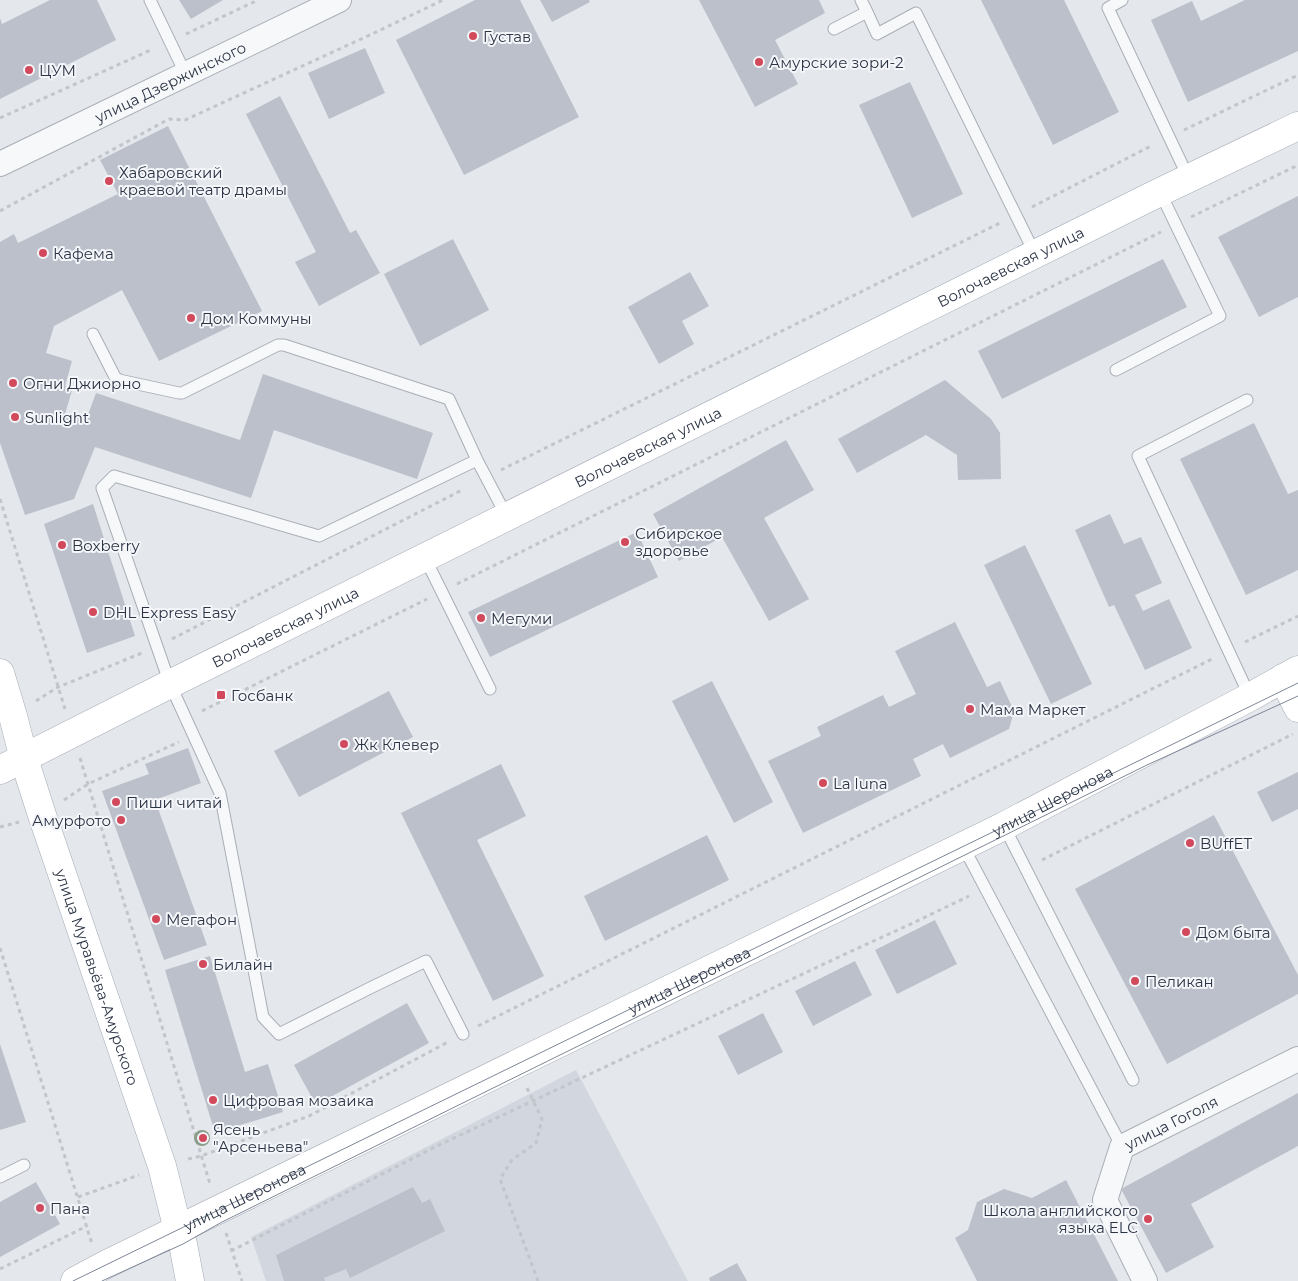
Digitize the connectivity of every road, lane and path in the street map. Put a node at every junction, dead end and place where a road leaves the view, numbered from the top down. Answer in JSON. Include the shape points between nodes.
{"nodes":[{"id":1,"x":150,"y":0,"type":"edge"},
{"id":2,"x":258,"y":0,"type":"edge"},
{"id":3,"x":339,"y":0,"type":"edge"},
{"id":4,"x":443,"y":0,"type":"edge"},
{"id":5,"x":861,"y":0,"type":"edge"},
{"id":6,"x":1122,"y":0,"type":"edge"},
{"id":7,"x":1105,"y":4,"type":"edge"},
{"id":8,"x":866,"y":12,"type":"junction"},
{"id":9,"x":834,"y":28,"type":"dead end"},
{"id":10,"x":170,"y":42,"type":"junction"},
{"id":11,"x":186,"y":74,"type":"junction"},
{"id":12,"x":1298,"y":75,"type":"edge"},
{"id":13,"x":0,"y":118,"type":"edge"},
{"id":14,"x":1298,"y":126,"type":"edge"},
{"id":15,"x":1169,"y":137,"type":"junction"},
{"id":16,"x":0,"y":164,"type":"edge"},
{"id":17,"x":1298,"y":164,"type":"edge"},
{"id":18,"x":1189,"y":178,"type":"junction"},
{"id":19,"x":1160,"y":192,"type":"junction"},
{"id":20,"x":0,"y":212,"type":"edge"},
{"id":21,"x":1015,"y":215,"type":"junction"},
{"id":22,"x":1175,"y":225,"type":"junction"},
{"id":23,"x":1035,"y":254,"type":"junction"},
{"id":24,"x":93,"y":334,"type":"dead end"},
{"id":25,"x":1116,"y":370,"type":"dead end"},
{"id":26,"x":1247,"y":400,"type":"dead end"},
{"id":27,"x":477,"y":460,"type":"junction"},
{"id":28,"x":486,"y":477,"type":"junction"},
{"id":29,"x":0,"y":499,"type":"edge"},
{"id":30,"x":507,"y":517,"type":"junction"},
{"id":31,"x":425,"y":558,"type":"junction"},
{"id":32,"x":442,"y":592,"type":"junction"},
{"id":33,"x":1298,"y":616,"type":"edge"},
{"id":34,"x":157,"y":647,"type":"junction"},
{"id":35,"x":1228,"y":650,"type":"junction"},
{"id":36,"x":0,"y":673,"type":"edge"},
{"id":37,"x":1291,"y":674,"type":"edge"},
{"id":38,"x":170,"y":684,"type":"junction"},
{"id":39,"x":58,"y":688,"type":"junction"},
{"id":40,"x":490,"y":689,"type":"dead end"},
{"id":41,"x":1250,"y":697,"type":"junction"},
{"id":42,"x":1298,"y":708,"type":"edge"},
{"id":43,"x":13,"y":716,"type":"junction"},
{"id":44,"x":186,"y":719,"type":"junction"},
{"id":45,"x":1298,"y":731,"type":"edge"},
{"id":46,"x":72,"y":734,"type":"junction"},
{"id":47,"x":193,"y":735,"type":"junction"},
{"id":48,"x":12,"y":765,"type":"edge"},
{"id":49,"x":88,"y":784,"type":"junction"},
{"id":50,"x":42,"y":815,"type":"junction"},
{"id":51,"x":1004,"y":826,"type":"junction"},
{"id":52,"x":0,"y":828,"type":"edge"},
{"id":53,"x":963,"y":846,"type":"junction"},
{"id":54,"x":1025,"y":869,"type":"junction"},
{"id":55,"x":985,"y":888,"type":"junction"},
{"id":56,"x":0,"y":948,"type":"edge"},
{"id":57,"x":463,"y":1034,"type":"junction"},
{"id":58,"x":1298,"y":1059,"type":"edge"},
{"id":59,"x":515,"y":1065,"type":"junction"},
{"id":60,"x":1133,"y":1080,"type":"dead end"},
{"id":61,"x":534,"y":1100,"type":"junction"},
{"id":62,"x":1122,"y":1148,"type":"junction"},
{"id":63,"x":201,"y":1156,"type":"junction"},
{"id":64,"x":24,"y":1165,"type":"dead end"},
{"id":65,"x":162,"y":1166,"type":"junction"},
{"id":66,"x":0,"y":1177,"type":"edge"},
{"id":67,"x":78,"y":1197,"type":"junction"},
{"id":68,"x":218,"y":1210,"type":"junction"},
{"id":69,"x":87,"y":1226,"type":"junction"},
{"id":70,"x":178,"y":1230,"type":"junction"},
{"id":71,"x":232,"y":1251,"type":"junction"},
{"id":72,"x":100,"y":1268,"type":"junction"},
{"id":73,"x":0,"y":1270,"type":"edge"},
{"id":74,"x":74,"y":1281,"type":"edge"},
{"id":75,"x":190,"y":1281,"type":"edge"},
{"id":76,"x":242,"y":1281,"type":"edge"},
{"id":77,"x":538,"y":1281,"type":"edge"},
{"id":78,"x":1146,"y":1281,"type":"edge"}],
"edges":[{"from":1,"to":10,"type":"lane"},
{"from":2,"to":10,"type":"path"},
{"from":3,"to":11,"type":"street","name":"улица Дзержинского"},
{"from":4,"to":20,"type":"path","via":[[185,120],[169,119]]},
{"from":5,"to":8,"type":"lane"},
{"from":6,"to":7,"type":"lane"},
{"from":7,"to":15,"type":"lane"},
{"from":8,"to":9,"type":"lane"},
{"from":8,"to":21,"type":"lane","via":[[877,34],[916,13]]},
{"from":10,"to":11,"type":"lane"},
{"from":10,"to":13,"type":"path"},
{"from":11,"to":16,"type":"street","name":"улица Дзержинского"},
{"from":12,"to":15,"type":"path"},
{"from":14,"to":18,"type":"main road","name":"Волочаевская улица"},
{"from":15,"to":18,"type":"lane"},
{"from":15,"to":21,"type":"path"},
{"from":17,"to":22,"type":"path"},
{"from":18,"to":19,"type":"main road","name":"Волочаевская улица"},
{"from":19,"to":22,"type":"lane"},
{"from":19,"to":23,"type":"main road","name":"Волочаевская улица"},
{"from":21,"to":23,"type":"lane"},
{"from":21,"to":28,"type":"path"},
{"from":22,"to":25,"type":"lane","via":[[1220,316]]},
{"from":22,"to":32,"type":"path"},
{"from":23,"to":30,"type":"main road","name":"Волочаевская улица"},
{"from":24,"to":27,"type":"lane","via":[[119,380],[179,393],[278,345],[290,346],[449,399]]},
{"from":26,"to":35,"type":"lane","via":[[1138,456]]},
{"from":27,"to":28,"type":"lane"},
{"from":27,"to":34,"type":"lane","via":[[319,536],[114,476],[102,488]]},
{"from":28,"to":30,"type":"lane"},
{"from":28,"to":34,"type":"path"},
{"from":29,"to":39,"type":"path"},
{"from":30,"to":31,"type":"main road","name":"Волочаевская улица"},
{"from":31,"to":32,"type":"lane"},
{"from":31,"to":38,"type":"main road","name":"Волочаевская улица"},
{"from":32,"to":40,"type":"lane"},
{"from":32,"to":44,"type":"path"},
{"from":33,"to":35,"type":"path"},
{"from":34,"to":38,"type":"lane"},
{"from":34,"to":39,"type":"path"},
{"from":35,"to":41,"type":"lane"},
{"from":35,"to":57,"type":"path"},
{"from":36,"to":43,"type":"main road","name":"улица Муравьёва-Амурского"},
{"from":37,"to":41,"type":"main road","name":"улица Шеронова"},
{"from":37,"to":42,"type":"main road"},
{"from":38,"to":44,"type":"lane"},
{"from":38,"to":46,"type":"main road","name":"Волочаевская улица"},
{"from":39,"to":43,"type":"path"},
{"from":39,"to":46,"type":"path"},
{"from":41,"to":51,"type":"main road","name":"улица Шеронова"},
{"from":43,"to":48,"type":"main road","name":"улица Муравьёва-Амурского"},
{"from":44,"to":47,"type":"lane"},
{"from":45,"to":54,"type":"path"},
{"from":46,"to":48,"type":"main road","name":"Волочаевская улица"},
{"from":46,"to":49,"type":"path"},
{"from":47,"to":49,"type":"path"},
{"from":47,"to":57,"type":"lane","via":[[220,793],[263,1017],[279,1034],[426,961]]},
{"from":48,"to":50,"type":"main road","name":"улица Муравьёва-Амурского"},
{"from":49,"to":50,"type":"path"},
{"from":49,"to":63,"type":"path"},
{"from":50,"to":52,"type":"path"},
{"from":50,"to":65,"type":"main road","name":"улица Муравьёва-Амурского"},
{"from":51,"to":53,"type":"main road","name":"улица Шеронова"},
{"from":51,"to":54,"type":"lane"},
{"from":53,"to":55,"type":"lane"},
{"from":53,"to":59,"type":"main road","name":"улица Шеронова"},
{"from":54,"to":60,"type":"lane"},
{"from":55,"to":61,"type":"path"},
{"from":55,"to":62,"type":"lane"},
{"from":56,"to":67,"type":"path"},
{"from":57,"to":63,"type":"path","via":[[309,1116]]},
{"from":58,"to":62,"type":"street","name":"улица Гоголя"},
{"from":59,"to":61,"type":"path"},
{"from":59,"to":68,"type":"main road","name":"улица Шеронова"},
{"from":61,"to":71,"type":"path"},
{"from":61,"to":77,"type":"path","via":[[542,1119],[536,1143],[512,1160],[500,1179]]},
{"from":62,"to":78,"type":"street","name":"улица Гоголя","via":[[1104,1200]]},
{"from":63,"to":65,"type":"path"},
{"from":63,"to":68,"type":"path"},
{"from":64,"to":66,"type":"lane"},
{"from":65,"to":67,"type":"path"},
{"from":65,"to":70,"type":"main road","name":"улица Муравьёва-Амурского"},
{"from":67,"to":69,"type":"path"},
{"from":68,"to":70,"type":"main road","name":"улица Шеронова"},
{"from":68,"to":71,"type":"path"},
{"from":69,"to":72,"type":"path"},
{"from":69,"to":73,"type":"path"},
{"from":70,"to":72,"type":"main road","name":"улица Шеронова"},
{"from":70,"to":75,"type":"main road","name":"улица Муравьёва-Амурского"},
{"from":71,"to":76,"type":"path"},
{"from":72,"to":74,"type":"main road","name":"улица Шеронова"}]}
